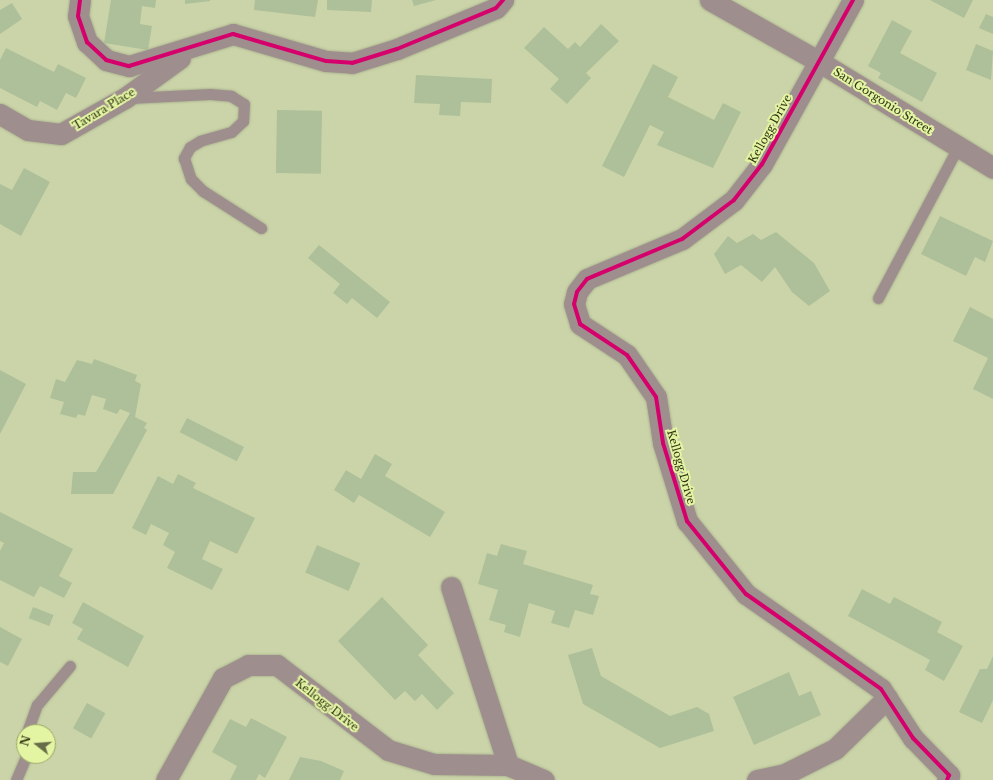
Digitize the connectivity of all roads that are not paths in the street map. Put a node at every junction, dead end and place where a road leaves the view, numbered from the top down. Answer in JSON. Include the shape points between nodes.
{"nodes":[{"id":1,"x":80,"y":0,"type":"edge"},
{"id":2,"x":503,"y":0,"type":"edge"},
{"id":3,"x":710,"y":0,"type":"edge"},
{"id":4,"x":853,"y":0,"type":"edge"},
{"id":5,"x":199,"y":43,"type":"junction"},
{"id":6,"x":818,"y":61,"type":"junction"},
{"id":7,"x":125,"y":98,"type":"junction"},
{"id":8,"x":0,"y":114,"type":"edge"},
{"id":9,"x":958,"y":147,"type":"junction"},
{"id":10,"x":993,"y":168,"type":"edge"},
{"id":11,"x":261,"y":228,"type":"dead end"},
{"id":12,"x":878,"y":298,"type":"dead end"},
{"id":13,"x":451,"y":587,"type":"dead end"},
{"id":14,"x":70,"y":666,"type":"dead end"},
{"id":15,"x":887,"y":698,"type":"junction"},
{"id":16,"x":30,"y":724,"type":"edge"},
{"id":17,"x":23,"y":764,"type":"edge"},
{"id":18,"x":508,"y":765,"type":"junction"},
{"id":19,"x":16,"y":780,"type":"edge"},
{"id":20,"x":166,"y":780,"type":"edge"},
{"id":21,"x":544,"y":780,"type":"edge"},
{"id":22,"x":757,"y":780,"type":"edge"},
{"id":23,"x":947,"y":780,"type":"edge"}],
"edges":[{"from":1,"to":5,"type":"street","via":[[78,16],[87,42],[106,60],[129,66]]},
{"from":2,"to":5,"type":"street","via":[[496,8],[397,49],[352,63],[326,61],[233,34]]},
{"from":3,"to":6,"type":"street","name":"San Gorgonio Street"},
{"from":4,"to":6,"type":"street","name":"Kellogg Drive"},
{"from":5,"to":7,"type":"street","name":"Tavara Place"},
{"from":6,"to":9,"type":"street","name":"San Gorgonio Street"},
{"from":6,"to":15,"type":"street","name":"Kellogg Drive","via":[[762,164],[734,200],[682,238],[587,279],[577,292],[574,304],[580,324],[627,355],[656,397],[663,443],[687,521],[746,594],[880,689]]},
{"from":7,"to":8,"type":"street","name":"Tavara Place","via":[[62,134],[28,130]]},
{"from":7,"to":11,"type":"lane","via":[[210,94],[231,96],[244,104],[243,121],[231,132],[200,141],[190,147],[184,158],[191,179],[202,191]]},
{"from":9,"to":10,"type":"street","name":"San Gorgonio Street"},
{"from":9,"to":12,"type":"lane"},
{"from":13,"to":18,"type":"street"},
{"from":14,"to":16,"type":"lane","via":[[36,705]]},
{"from":15,"to":22,"type":"street","via":[[835,749],[785,774]]},
{"from":15,"to":23,"type":"street","name":"Kellogg Drive","via":[[913,738],[950,774]]},
{"from":17,"to":19,"type":"lane"},
{"from":18,"to":20,"type":"street","name":"Kellogg Drive","via":[[434,764],[388,750],[277,665],[248,665],[223,678]]},
{"from":18,"to":21,"type":"street","name":"Kellogg Drive"}]}
